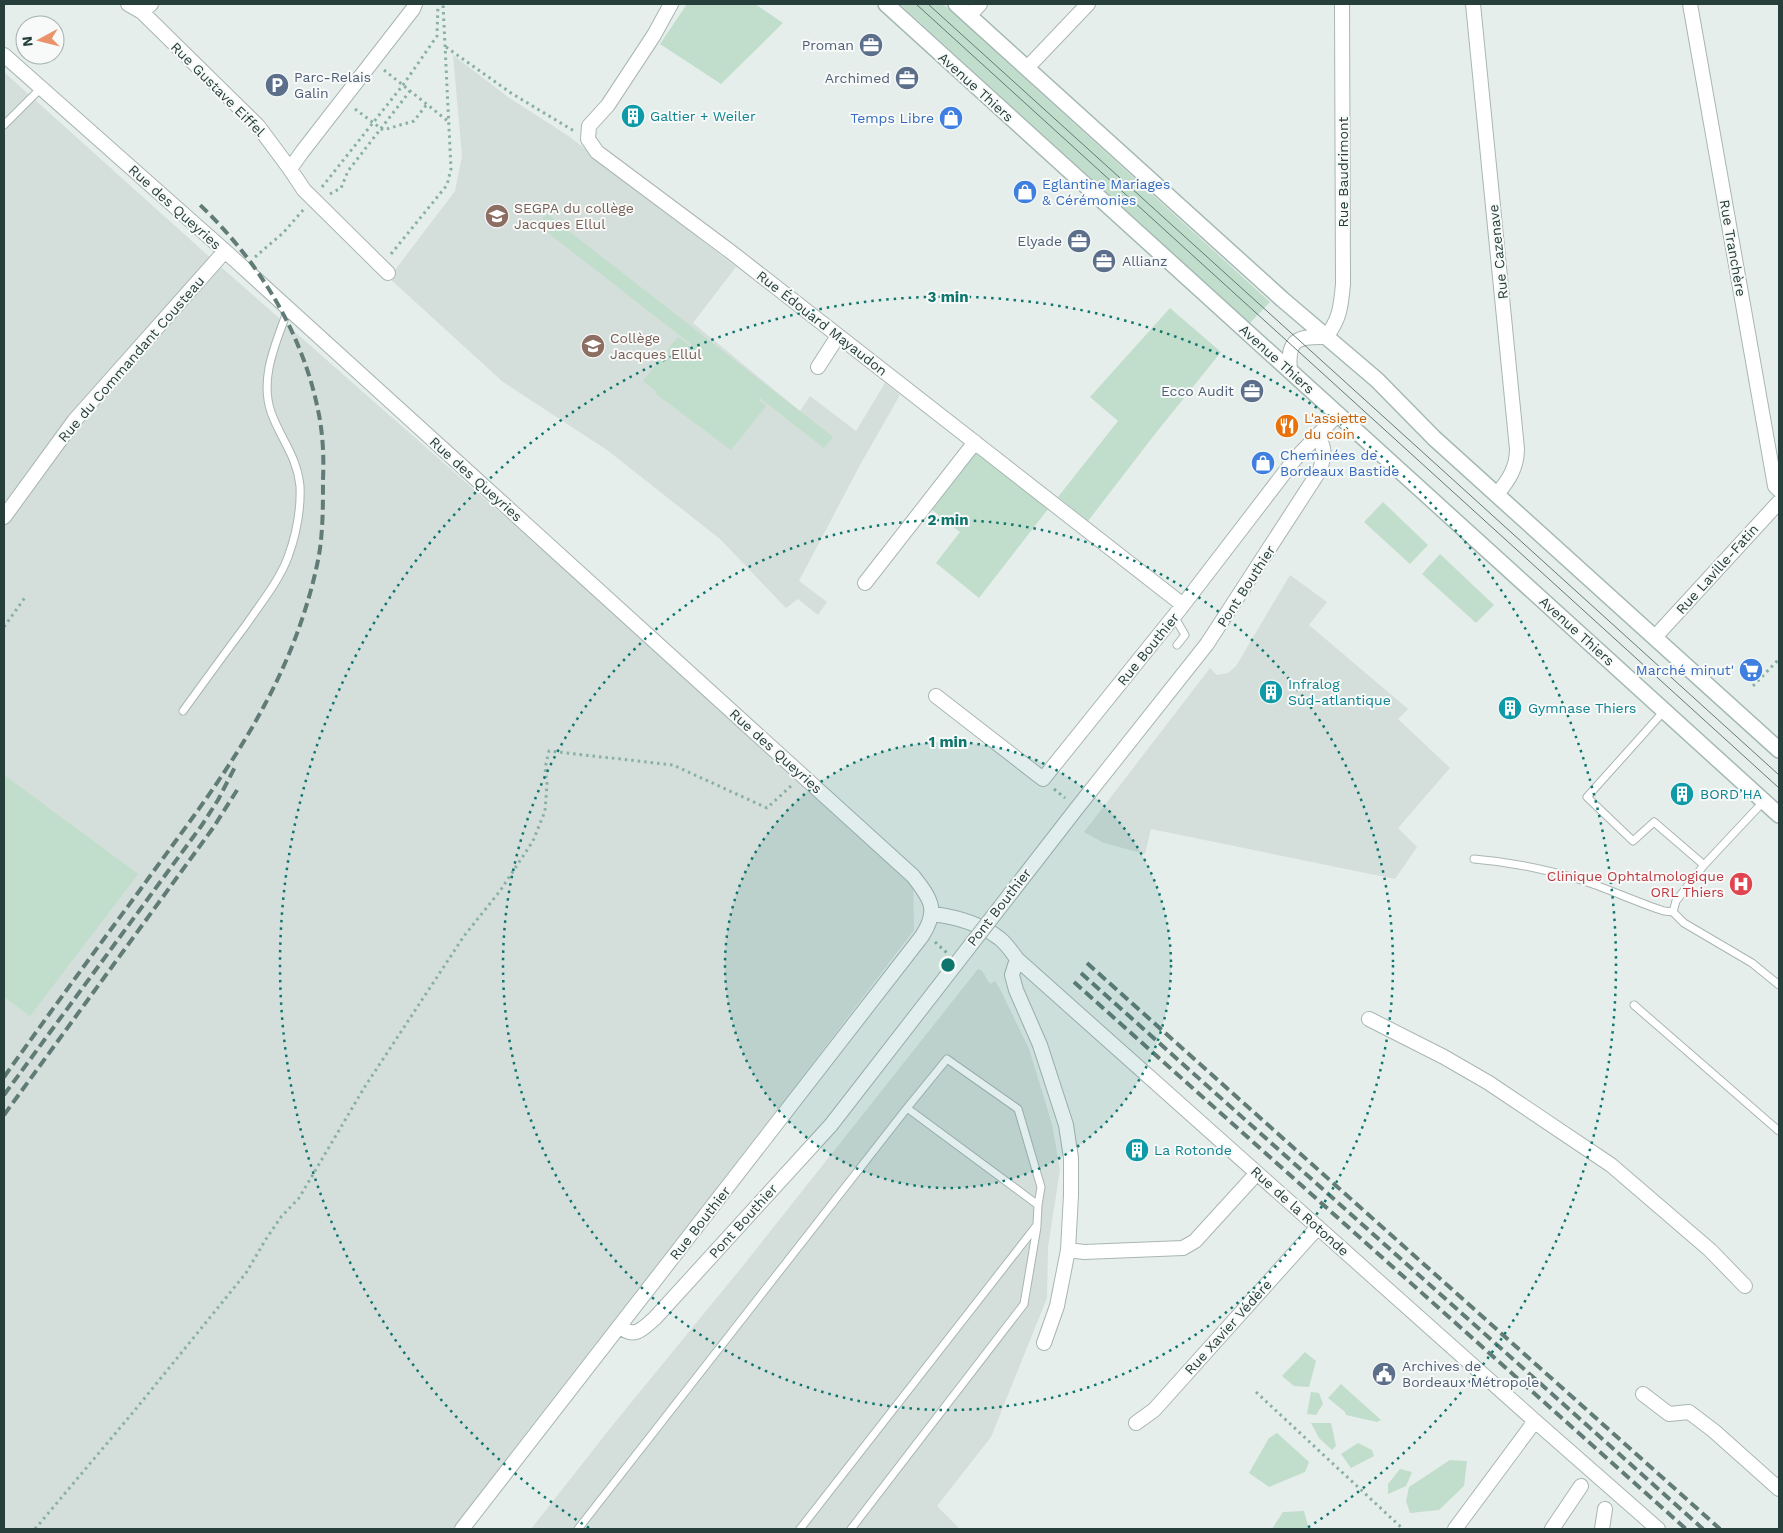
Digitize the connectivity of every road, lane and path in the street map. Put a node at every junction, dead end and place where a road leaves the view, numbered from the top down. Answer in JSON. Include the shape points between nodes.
{"nodes":[{"id":1,"x":128,"y":4,"type":"edge"},
{"id":2,"x":415,"y":4,"type":"edge"},
{"id":3,"x":438,"y":4,"type":"edge"},
{"id":4,"x":443,"y":4,"type":"edge"},
{"id":5,"x":671,"y":4,"type":"edge"},
{"id":6,"x":886,"y":4,"type":"edge"},
{"id":7,"x":956,"y":4,"type":"edge"},
{"id":8,"x":980,"y":4,"type":"edge"},
{"id":9,"x":1088,"y":4,"type":"edge"},
{"id":10,"x":1342,"y":4,"type":"edge"},
{"id":11,"x":1472,"y":4,"type":"edge"},
{"id":12,"x":1690,"y":4,"type":"edge"},
{"id":13,"x":147,"y":8,"type":"edge"},
{"id":14,"x":969,"y":16,"type":"junction"},
{"id":15,"x":445,"y":46,"type":"junction"},
{"id":16,"x":4,"y":55,"type":"edge"},
{"id":17,"x":373,"y":60,"type":"junction"},
{"id":18,"x":1027,"y":68,"type":"junction"},
{"id":19,"x":403,"y":84,"type":"junction"},
{"id":20,"x":41,"y":88,"type":"junction"},
{"id":21,"x":410,"y":91,"type":"junction"},
{"id":22,"x":342,"y":100,"type":"junction"},
{"id":23,"x":427,"y":104,"type":"junction"},
{"id":24,"x":372,"y":122,"type":"junction"},
{"id":25,"x":450,"y":122,"type":"junction"},
{"id":26,"x":4,"y":125,"type":"edge"},
{"id":27,"x":380,"y":128,"type":"junction"},
{"id":28,"x":588,"y":139,"type":"junction"},
{"id":29,"x":290,"y":170,"type":"junction"},
{"id":30,"x":318,"y":198,"type":"junction"},
{"id":31,"x":225,"y":251,"type":"junction"},
{"id":32,"x":242,"y":267,"type":"junction"},
{"id":33,"x":385,"y":269,"type":"joint"},
{"id":34,"x":288,"y":309,"type":"junction"},
{"id":35,"x":838,"y":336,"type":"junction"},
{"id":36,"x":1326,"y":337,"type":"junction"},
{"id":37,"x":818,"y":367,"type":"dead end"},
{"id":38,"x":1290,"y":371,"type":"junction"},
{"id":39,"x":1338,"y":414,"type":"junction"},
{"id":40,"x":1318,"y":437,"type":"junction"},
{"id":41,"x":975,"y":442,"type":"junction"},
{"id":42,"x":1779,"y":490,"type":"edge"},
{"id":43,"x":1497,"y":494,"type":"junction"},
{"id":44,"x":1779,"y":502,"type":"edge"},
{"id":45,"x":4,"y":517,"type":"edge"},
{"id":46,"x":865,"y":583,"type":"dead end"},
{"id":47,"x":26,"y":596,"type":"dead end"},
{"id":48,"x":1179,"y":611,"type":"junction"},
{"id":49,"x":4,"y":627,"type":"edge"},
{"id":50,"x":1655,"y":637,"type":"junction"},
{"id":51,"x":1177,"y":645,"type":"dead end"},
{"id":52,"x":1779,"y":659,"type":"edge"},
{"id":53,"x":1753,"y":686,"type":"dead end"},
{"id":54,"x":936,"y":696,"type":"dead end"},
{"id":55,"x":183,"y":711,"type":"dead end"},
{"id":56,"x":1664,"y":711,"type":"junction"},
{"id":57,"x":1779,"y":750,"type":"edge"},
{"id":58,"x":1055,"y":764,"type":"junction"},
{"id":59,"x":801,"y":774,"type":"junction"},
{"id":60,"x":1764,"y":801,"type":"junction"},
{"id":61,"x":1077,"y":808,"type":"junction"},
{"id":62,"x":1779,"y":814,"type":"edge"},
{"id":63,"x":1474,"y":859,"type":"dead end"},
{"id":64,"x":1704,"y":865,"type":"junction"},
{"id":65,"x":1673,"y":912,"type":"junction"},
{"id":66,"x":932,"y":914,"type":"junction"},
{"id":67,"x":914,"y":947,"type":"junction"},
{"id":68,"x":1018,"y":959,"type":"junction"},
{"id":69,"x":957,"y":962,"type":"junction"},
{"id":70,"x":1779,"y":985,"type":"edge"},
{"id":71,"x":1634,"y":1005,"type":"dead end"},
{"id":72,"x":1369,"y":1019,"type":"dead end"},
{"id":73,"x":907,"y":1108,"type":"junction"},
{"id":74,"x":1779,"y":1131,"type":"edge"},
{"id":75,"x":1257,"y":1173,"type":"junction"},
{"id":76,"x":1038,"y":1205,"type":"junction"},
{"id":77,"x":1037,"y":1225,"type":"junction"},
{"id":78,"x":1318,"y":1227,"type":"junction"},
{"id":79,"x":1068,"y":1250,"type":"junction"},
{"id":80,"x":1745,"y":1286,"type":"dead end"},
{"id":81,"x":620,"y":1326,"type":"junction"},
{"id":82,"x":1044,"y":1343,"type":"dead end"},
{"id":83,"x":1256,"y":1392,"type":"dead end"},
{"id":84,"x":1643,"y":1394,"type":"dead end"},
{"id":85,"x":1535,"y":1422,"type":"junction"},
{"id":86,"x":1136,"y":1424,"type":"dead end"},
{"id":87,"x":1581,"y":1486,"type":"dead end"},
{"id":88,"x":1779,"y":1489,"type":"edge"},
{"id":89,"x":1605,"y":1509,"type":"dead end"},
{"id":90,"x":35,"y":1529,"type":"edge"},
{"id":91,"x":462,"y":1529,"type":"edge"},
{"id":92,"x":578,"y":1529,"type":"edge"},
{"id":93,"x":800,"y":1529,"type":"edge"},
{"id":94,"x":851,"y":1529,"type":"edge"},
{"id":95,"x":1403,"y":1529,"type":"edge"},
{"id":96,"x":1455,"y":1529,"type":"edge"},
{"id":97,"x":1552,"y":1529,"type":"edge"},
{"id":98,"x":1602,"y":1529,"type":"edge"},
{"id":99,"x":1658,"y":1529,"type":"edge"}],
"edges":[{"from":1,"to":13,"type":"street","name":"Rue Gustave Eiffel"},
{"from":2,"to":17,"type":"street"},
{"from":3,"to":19,"type":"path","via":[[437,36]]},
{"from":4,"to":15,"type":"path"},
{"from":5,"to":28,"type":"street","via":[[608,105],[589,126]]},
{"from":6,"to":38,"type":"street","name":"Avenue Thiers"},
{"from":7,"to":14,"type":"street"},
{"from":8,"to":14,"type":"street"},
{"from":9,"to":18,"type":"street"},
{"from":10,"to":36,"type":"street","name":"Rue Baudrimont","via":[[1343,284],[1340,314]]},
{"from":11,"to":43,"type":"street","name":"Rue Cazenave","via":[[1518,449],[1515,469]]},
{"from":12,"to":42,"type":"street","name":"Rue Tranchère","via":[[1775,486]]},
{"from":13,"to":29,"type":"street","name":"Rue Gustave Eiffel","via":[[258,126]]},
{"from":14,"to":18,"type":"street"},
{"from":15,"to":25,"type":"path"},
{"from":15,"to":28,"type":"path","via":[[510,93]]},
{"from":16,"to":20,"type":"street","name":"Rue des Queyries"},
{"from":17,"to":19,"type":"path"},
{"from":17,"to":22,"type":"street"},
{"from":18,"to":36,"type":"street"},
{"from":19,"to":21,"type":"path"},
{"from":19,"to":24,"type":"path"},
{"from":20,"to":26,"type":"lane"},
{"from":20,"to":31,"type":"street","name":"Rue des Queyries"},
{"from":21,"to":23,"type":"path"},
{"from":21,"to":27,"type":"path"},
{"from":22,"to":24,"type":"path"},
{"from":22,"to":29,"type":"street"},
{"from":23,"to":25,"type":"path"},
{"from":23,"to":27,"type":"path","via":[[414,121],[383,130]]},
{"from":24,"to":27,"type":"path"},
{"from":24,"to":30,"type":"path"},
{"from":25,"to":33,"type":"path","via":[[451,168],[447,186]]},
{"from":27,"to":30,"type":"path","via":[[348,171],[341,188]]},
{"from":28,"to":35,"type":"street","name":"Rue Édouard Mayaudon","via":[[598,152]]},
{"from":29,"to":30,"type":"street","name":"Rue Gustave Eiffel","via":[[304,190]]},
{"from":30,"to":32,"type":"path"},
{"from":30,"to":33,"type":"street","name":"Rue Gustave Eiffel"},
{"from":31,"to":32,"type":"street","name":"Rue des Queyries"},
{"from":31,"to":45,"type":"street","name":"Rue du Commandant Cousteau","via":[[74,421]]},
{"from":32,"to":34,"type":"street","name":"Rue des Queyries"},
{"from":34,"to":55,"type":"lane","via":[[270,362],[267,384],[271,411],[298,473],[298,520],[288,557],[269,592]]},
{"from":34,"to":59,"type":"street","name":"Rue des Queyries"},
{"from":35,"to":37,"type":"street"},
{"from":35,"to":41,"type":"street","name":"Rue Édouard Mayaudon"},
{"from":36,"to":38,"type":"street","via":[[1299,339],[1289,357]]},
{"from":36,"to":43,"type":"street","via":[[1377,380],[1434,438]]},
{"from":38,"to":39,"type":"street","name":"Avenue Thiers"},
{"from":39,"to":40,"type":"street","name":"Rue Bouthier"},
{"from":39,"to":56,"type":"street","name":"Avenue Thiers"},
{"from":40,"to":48,"type":"street","name":"Rue Bouthier","via":[[1295,459]]},
{"from":40,"to":61,"type":"street","name":"Pont Bouthier","bridge":true,"via":[[1325,455],[1320,470],[1276,541],[1207,644]]},
{"from":41,"to":46,"type":"street"},
{"from":41,"to":48,"type":"street","name":"Rue Édouard Mayaudon"},
{"from":43,"to":50,"type":"street"},
{"from":44,"to":50,"type":"street","name":"Rue Laville-Fatin"},
{"from":47,"to":49,"type":"path"},
{"from":48,"to":51,"type":"lane","via":[[1185,635]]},
{"from":48,"to":58,"type":"street","name":"Rue Bouthier"},
{"from":50,"to":57,"type":"street"},
{"from":52,"to":53,"type":"path"},
{"from":54,"to":58,"type":"street","name":"Rue Bouthier","via":[[1043,779]]},
{"from":56,"to":60,"type":"street","name":"Avenue Thiers"},
{"from":56,"to":64,"type":"lane","via":[[1587,797],[1633,841],[1654,822]]},
{"from":58,"to":61,"type":"path","via":[[1065,772],[1052,788]]},
{"from":59,"to":66,"type":"street","name":"Rue des Queyries","via":[[914,876],[930,902]]},
{"from":59,"to":90,"type":"path","via":[[767,808],[673,765],[549,751],[545,768],[545,812],[533,841],[500,892],[464,936],[364,1088],[299,1198],[281,1217],[246,1272]]},
{"from":60,"to":62,"type":"street","name":"Avenue Thiers"},
{"from":60,"to":64,"type":"lane"},
{"from":61,"to":69,"type":"street","name":"Pont Bouthier","bridge":true},
{"from":63,"to":65,"type":"lane","via":[[1544,870]]},
{"from":64,"to":65,"type":"lane","via":[[1676,902]]},
{"from":65,"to":70,"type":"lane","via":[[1684,923],[1752,963]]},
{"from":66,"to":67,"type":"street","name":"Rue Bouthier","via":[[930,925]]},
{"from":66,"to":68,"type":"street","name":"Rue de la Rotonde","via":[[973,922],[1000,938]]},
{"from":67,"to":69,"type":"path","via":[[922,956],[935,941]]},
{"from":67,"to":81,"type":"street","name":"Rue Bouthier"},
{"from":68,"to":75,"type":"street","name":"Rue de la Rotonde"},
{"from":68,"to":79,"type":"street","via":[[1012,975],[1016,990],[1040,1045],[1066,1125],[1071,1158]]},
{"from":69,"to":81,"type":"street","name":"Pont Bouthier","bridge":true,"via":[[831,1125],[649,1324],[633,1333],[625,1332]]},
{"from":71,"to":74,"type":"lane"},
{"from":72,"to":80,"type":"street","via":[[1489,1083],[1611,1165],[1710,1250]]},
{"from":73,"to":76,"type":"lane"},
{"from":73,"to":76,"type":"lane","via":[[947,1059],[1018,1109],[1041,1187]]},
{"from":73,"to":92,"type":"lane"},
{"from":75,"to":78,"type":"street","name":"Rue de la Rotonde"},
{"from":75,"to":79,"type":"street","via":[[1195,1241],[1182,1248]]},
{"from":76,"to":77,"type":"lane"},
{"from":77,"to":93,"type":"lane"},
{"from":77,"to":94,"type":"lane","via":[[1024,1304]]},
{"from":78,"to":85,"type":"street","name":"Rue de la Rotonde"},
{"from":78,"to":86,"type":"street","name":"Rue Xavier Védère","via":[[1154,1410]]},
{"from":79,"to":82,"type":"street","via":[[1057,1306]]},
{"from":81,"to":91,"type":"street","name":"Rue Bouthier"},
{"from":83,"to":95,"type":"path"},
{"from":84,"to":88,"type":"street","via":[[1669,1414],[1689,1412]]},
{"from":85,"to":96,"type":"street"},
{"from":85,"to":99,"type":"street","name":"Rue de la Rotonde"},
{"from":87,"to":97,"type":"street"},
{"from":89,"to":98,"type":"street"}]}
